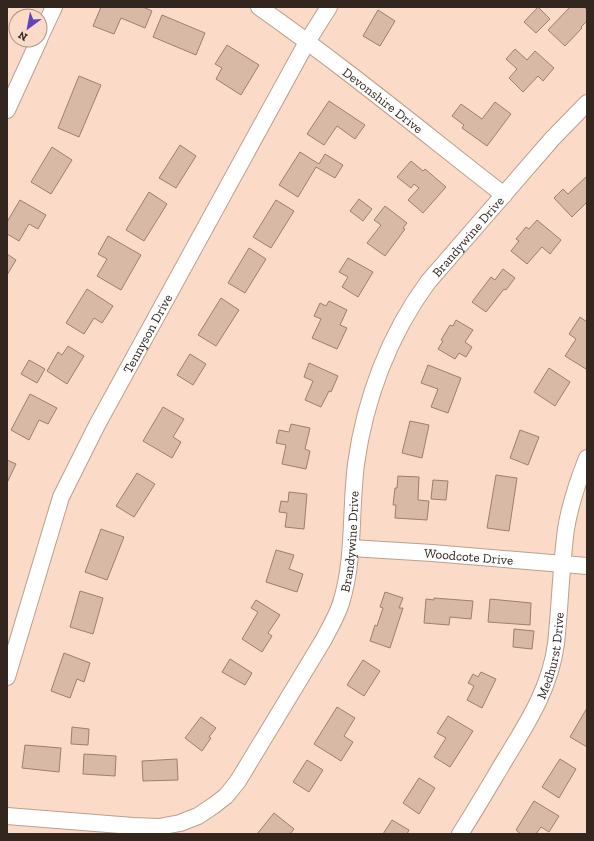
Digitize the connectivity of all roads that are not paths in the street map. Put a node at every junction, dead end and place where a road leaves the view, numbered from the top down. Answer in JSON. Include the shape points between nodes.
{"nodes":[{"id":1,"x":54,"y":7,"type":"edge"},
{"id":2,"x":259,"y":7,"type":"edge"},
{"id":3,"x":329,"y":7,"type":"edge"},
{"id":4,"x":48,"y":20,"type":"edge"},
{"id":5,"x":307,"y":42,"type":"junction"},
{"id":6,"x":34,"y":48,"type":"edge"},
{"id":7,"x":587,"y":103,"type":"edge"},
{"id":8,"x":7,"y":110,"type":"edge"},
{"id":9,"x":504,"y":195,"type":"junction"},
{"id":10,"x":587,"y":458,"type":"edge"},
{"id":11,"x":351,"y":548,"type":"junction"},
{"id":12,"x":562,"y":564,"type":"junction"},
{"id":13,"x":587,"y":566,"type":"edge"},
{"id":14,"x":7,"y":678,"type":"edge"},
{"id":15,"x":7,"y":816,"type":"edge"},
{"id":16,"x":460,"y":834,"type":"edge"}],
"edges":[{"from":1,"to":4,"type":"street"},
{"from":2,"to":5,"type":"street","name":"Devonshire Drive"},
{"from":3,"to":5,"type":"street","name":"Tennyson Drive"},
{"from":5,"to":9,"type":"street","name":"Devonshire Drive"},
{"from":5,"to":14,"type":"street","name":"Tennyson Drive","via":[[97,425],[61,497]]},
{"from":6,"to":8,"type":"street"},
{"from":7,"to":9,"type":"street","name":"Brandywine Drive"},
{"from":9,"to":11,"type":"street","name":"Brandywine Drive","via":[[423,288],[394,337],[374,388],[361,437],[356,465]]},
{"from":10,"to":12,"type":"street","name":"Medhurst Drive","via":[[566,528]]},
{"from":11,"to":12,"type":"street","name":"Woodcote Drive"},
{"from":11,"to":15,"type":"street","name":"Brandywine Drive","via":[[347,581],[334,620],[324,639],[238,781],[214,806],[180,823],[159,827]]},
{"from":12,"to":13,"type":"street","name":"Woodcote Drive"},
{"from":12,"to":16,"type":"street","name":"Medhurst Drive","via":[[555,649],[549,677],[531,717]]}]}
